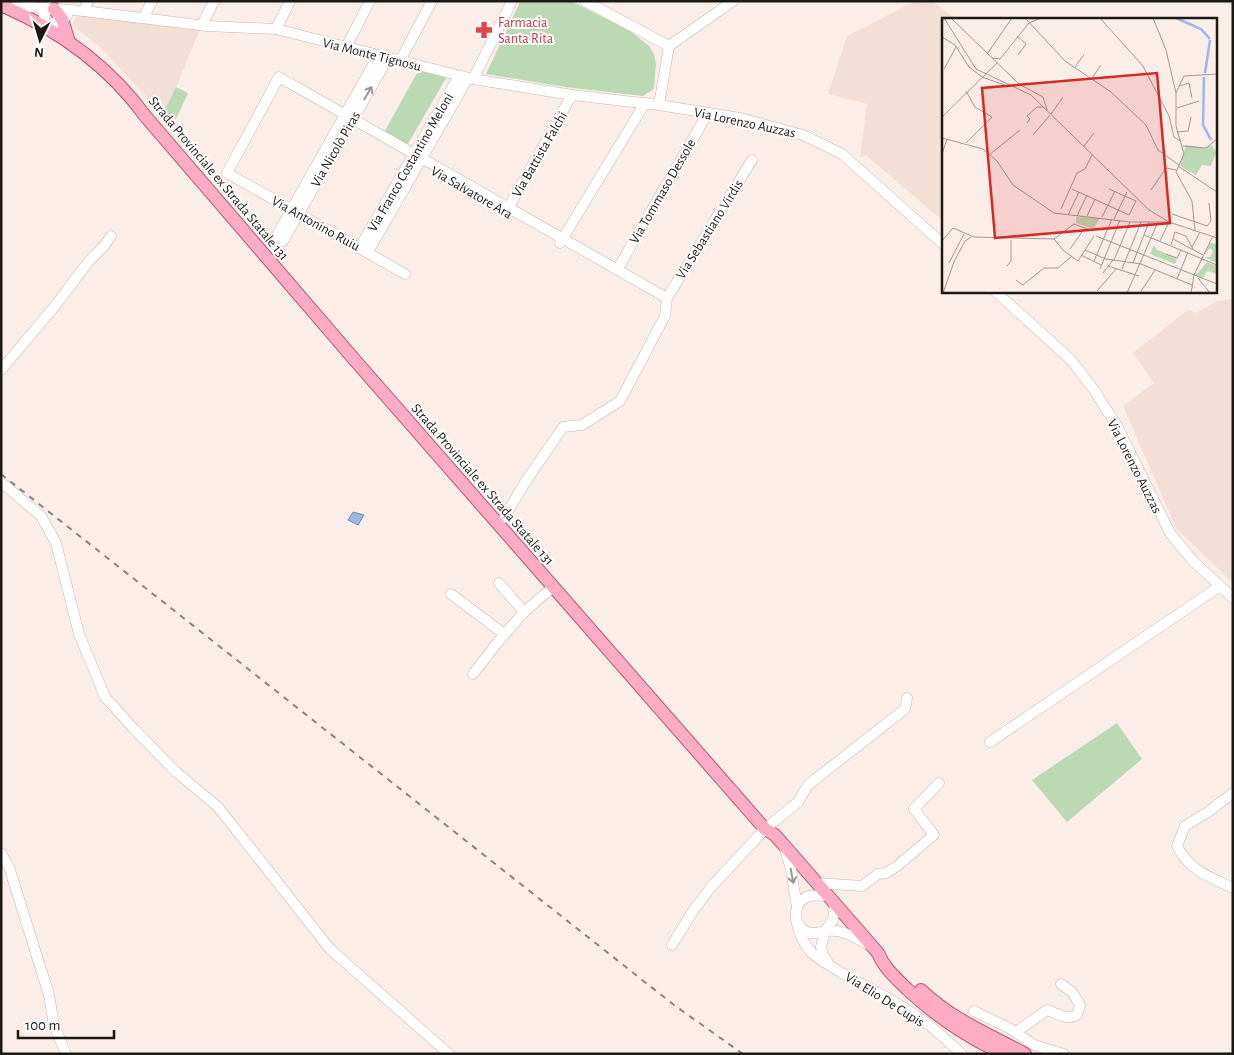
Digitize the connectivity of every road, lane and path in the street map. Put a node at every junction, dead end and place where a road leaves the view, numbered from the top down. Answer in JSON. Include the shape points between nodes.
{"nodes":[{"id":1,"x":152,"y":1,"type":"edge"},
{"id":2,"x":214,"y":1,"type":"edge"},
{"id":3,"x":290,"y":1,"type":"edge"},
{"id":4,"x":370,"y":1,"type":"edge"},
{"id":5,"x":432,"y":1,"type":"edge"},
{"id":6,"x":585,"y":1,"type":"edge"},
{"id":7,"x":608,"y":1,"type":"edge"},
{"id":8,"x":734,"y":1,"type":"edge"},
{"id":9,"x":513,"y":2,"type":"edge"},
{"id":10,"x":7,"y":5,"type":"edge"},
{"id":11,"x":86,"y":6,"type":"edge"},
{"id":12,"x":601,"y":10,"type":"junction"},
{"id":13,"x":55,"y":12,"type":"junction"},
{"id":14,"x":144,"y":17,"type":"junction"},
{"id":15,"x":202,"y":25,"type":"junction"},
{"id":16,"x":44,"y":27,"type":"junction"},
{"id":17,"x":276,"y":29,"type":"junction"},
{"id":18,"x":69,"y":42,"type":"junction"},
{"id":19,"x":669,"y":46,"type":"junction"},
{"id":20,"x":346,"y":48,"type":"junction"},
{"id":21,"x":383,"y":57,"type":"junction"},
{"id":22,"x":400,"y":61,"type":"junction"},
{"id":23,"x":467,"y":78,"type":"junction"},
{"id":24,"x":572,"y":95,"type":"junction"},
{"id":25,"x":130,"y":96,"type":"junction"},
{"id":26,"x":645,"y":103,"type":"junction"},
{"id":27,"x":659,"y":105,"type":"junction"},
{"id":28,"x":708,"y":113,"type":"junction"},
{"id":29,"x":347,"y":118,"type":"junction"},
{"id":30,"x":417,"y":158,"type":"junction"},
{"id":31,"x":752,"y":160,"type":"dead end"},
{"id":32,"x":226,"y":173,"type":"joint"},
{"id":33,"x":507,"y":210,"type":"junction"},
{"id":34,"x":294,"y":211,"type":"junction"},
{"id":35,"x":111,"y":236,"type":"dead end"},
{"id":36,"x":279,"y":239,"type":"dead end"},
{"id":37,"x":561,"y":241,"type":"junction"},
{"id":38,"x":942,"y":243,"type":"edge"},
{"id":39,"x":364,"y":250,"type":"junction"},
{"id":40,"x":617,"y":270,"type":"junction"},
{"id":41,"x":405,"y":274,"type":"dead end"},
{"id":42,"x":996,"y":292,"type":"edge"},
{"id":43,"x":666,"y":301,"type":"junction"},
{"id":44,"x":1,"y":370,"type":"edge"},
{"id":45,"x":1,"y":482,"type":"edge"},
{"id":46,"x":504,"y":518,"type":"junction"},
{"id":47,"x":499,"y":583,"type":"dead end"},
{"id":48,"x":1220,"y":586,"type":"junction"},
{"id":49,"x":554,"y":587,"type":"junction"},
{"id":50,"x":451,"y":594,"type":"dead end"},
{"id":51,"x":1233,"y":598,"type":"edge"},
{"id":52,"x":524,"y":612,"type":"junction"},
{"id":53,"x":504,"y":634,"type":"junction"},
{"id":54,"x":473,"y":674,"type":"dead end"},
{"id":55,"x":907,"y":698,"type":"dead end"},
{"id":56,"x":990,"y":742,"type":"dead end"},
{"id":57,"x":939,"y":783,"type":"dead end"},
{"id":58,"x":1233,"y":793,"type":"edge"},
{"id":59,"x":770,"y":830,"type":"junction"},
{"id":60,"x":784,"y":845,"type":"junction"},
{"id":61,"x":1,"y":853,"type":"edge"},
{"id":62,"x":817,"y":883,"type":"junction"},
{"id":63,"x":1233,"y":888,"type":"edge"},
{"id":64,"x":832,"y":900,"type":"junction"},
{"id":65,"x":797,"y":908,"type":"junction"},
{"id":66,"x":797,"y":922,"type":"junction"},
{"id":67,"x":825,"y":931,"type":"junction"},
{"id":68,"x":672,"y":945,"type":"dead end"},
{"id":69,"x":875,"y":949,"type":"junction"},
{"id":70,"x":830,"y":966,"type":"junction"},
{"id":71,"x":1062,"y":984,"type":"dead end"},
{"id":72,"x":974,"y":1011,"type":"dead end"},
{"id":73,"x":1016,"y":1032,"type":"junction"},
{"id":74,"x":66,"y":1054,"type":"edge"},
{"id":75,"x":449,"y":1054,"type":"edge"},
{"id":76,"x":962,"y":1054,"type":"edge"},
{"id":77,"x":1004,"y":1054,"type":"edge"},
{"id":78,"x":1025,"y":1054,"type":"edge"},
{"id":79,"x":1064,"y":1054,"type":"edge"}],
"edges":[{"from":1,"to":14,"type":"street"},
{"from":2,"to":15,"type":"street"},
{"from":3,"to":17,"type":"street"},
{"from":4,"to":20,"type":"street"},
{"from":5,"to":22,"type":"street"},
{"from":6,"to":12,"type":"street"},
{"from":7,"to":12,"type":"street"},
{"from":8,"to":19,"type":"street"},
{"from":9,"to":23,"type":"street","name":"Via Franco Costantino Meloni"},
{"from":10,"to":13,"type":"street","name":"Via Monte Tignosu"},
{"from":10,"to":16,"type":"main road"},
{"from":11,"to":13,"type":"street","name":"Via Monte Tignosu","via":[[71,14]]},
{"from":11,"to":14,"type":"street","name":"Via Monte Tignosu"},
{"from":12,"to":19,"type":"street"},
{"from":13,"to":16,"type":"street","name":"Via Monte Tignosu","via":[[54,25]]},
{"from":13,"to":16,"type":"street","via":[[44,14]]},
{"from":13,"to":18,"type":"main road"},
{"from":14,"to":15,"type":"street","name":"Via Monte Tignosu"},
{"from":15,"to":17,"type":"street","name":"Via Monte Tignosu"},
{"from":16,"to":18,"type":"main road"},
{"from":17,"to":20,"type":"street","name":"Via Monte Tignosu"},
{"from":18,"to":25,"type":"main road","via":[[118,82]]},
{"from":19,"to":27,"type":"street"},
{"from":20,"to":21,"type":"street","name":"Via Monte Tignosu"},
{"from":21,"to":22,"type":"street","name":"Via Monte Tignosu"},
{"from":21,"to":29,"type":"street","name":"Via Nicolò Piras"},
{"from":22,"to":23,"type":"street","name":"Via Monte Tignosu"},
{"from":23,"to":24,"type":"street","name":"Via Monte Tignosu"},
{"from":23,"to":30,"type":"street","name":"Via Franco Costantino Meloni"},
{"from":24,"to":26,"type":"street","name":"Via Monte Tignosu"},
{"from":24,"to":33,"type":"street","name":"Via Battista Falchi"},
{"from":25,"to":46,"type":"main road","name":"Strada Provinciale ex Strada Statale 131","via":[[150,112]]},
{"from":25,"to":49,"type":"main road","name":"Strada Provinciale ex Strada Statale 131"},
{"from":26,"to":27,"type":"street","name":"Via Monte Tignosu"},
{"from":26,"to":37,"type":"street"},
{"from":27,"to":28,"type":"street","name":"Via Lorenzo Auzzas"},
{"from":28,"to":38,"type":"street","name":"Via Lorenzo Auzzas","via":[[803,135],[842,154]]},
{"from":28,"to":40,"type":"street","name":"Via Tommaso Dessole"},
{"from":29,"to":30,"type":"street","name":"Via Salvatore Ara"},
{"from":29,"to":32,"type":"street","name":"Via Salvatore Ara","via":[[278,79]]},
{"from":29,"to":34,"type":"street","name":"Via Nicolò Piras"},
{"from":30,"to":33,"type":"street","name":"Via Salvatore Ara"},
{"from":30,"to":39,"type":"street","name":"Via Franco Costantino Meloni"},
{"from":31,"to":43,"type":"street","name":"Via Sebastiano Virdis"},
{"from":32,"to":34,"type":"street","name":"Via Antonino Ruiu"},
{"from":33,"to":37,"type":"street","name":"Via Salvatore Ara"},
{"from":34,"to":36,"type":"street","name":"Via Nicolò Piras"},
{"from":34,"to":39,"type":"street","name":"Via Antonino Ruiu"},
{"from":35,"to":44,"type":"street"},
{"from":37,"to":40,"type":"street","name":"Via Salvatore Ara"},
{"from":37,"to":43,"type":"street","name":"Via Salvatore Ara"},
{"from":39,"to":41,"type":"street","name":"Via Antonino Ruiu"},
{"from":40,"to":43,"type":"street","name":"Via Salvatore Ara"},
{"from":42,"to":48,"type":"street","name":"Via Lorenzo Auzzas","via":[[1074,365],[1118,426],[1170,533]]},
{"from":43,"to":46,"type":"street","name":"Via Sebastiano Virdis","via":[[665,316],[620,401],[582,425],[563,427]]},
{"from":45,"to":75,"type":"street","via":[[41,516],[56,544],[80,634],[105,697],[175,771],[218,807],[330,949]]},
{"from":46,"to":59,"type":"main road","name":"Strada Provinciale ex Strada Statale 131"},
{"from":47,"to":52,"type":"street"},
{"from":48,"to":51,"type":"street","name":"Via Lorenzo Auzzas"},
{"from":48,"to":56,"type":"street"},
{"from":49,"to":52,"type":"street"},
{"from":49,"to":59,"type":"main road","name":"Strada Provinciale ex Strada Statale 131"},
{"from":50,"to":53,"type":"street"},
{"from":52,"to":53,"type":"street"},
{"from":53,"to":54,"type":"street"},
{"from":55,"to":59,"type":"street","via":[[905,709],[808,785],[798,802]]},
{"from":57,"to":62,"type":"street","via":[[914,809],[934,835],[897,866],[862,886]]},
{"from":58,"to":63,"type":"street","via":[[1185,826],[1177,846],[1183,858],[1200,873]]},
{"from":59,"to":60,"type":"main road","name":"Strada Provinciale ex Strada Statale 131"},
{"from":59,"to":68,"type":"street","via":[[711,887]]},
{"from":60,"to":62,"type":"main road","name":"Strada Provinciale ex Strada Statale 131"},
{"from":60,"to":65,"type":"street","name":"Via Elio De Cupis","one_way":true},
{"from":61,"to":74,"type":"street","via":[[9,867],[49,995],[54,1025]]},
{"from":62,"to":64,"type":"main road","name":"Strada Provinciale ex Strada Statale 131"},
{"from":64,"to":65,"type":"street","via":[[807,897]]},
{"from":64,"to":67,"type":"street","name":"Via Elio De Cupis","via":[[833,920]]},
{"from":64,"to":69,"type":"main road","name":"Strada Provinciale ex Strada Statale 131"},
{"from":65,"to":66,"type":"street","name":"Via Elio De Cupis"},
{"from":66,"to":67,"type":"street","via":[[810,933]]},
{"from":66,"to":70,"type":"street","name":"Via Elio De Cupis","via":[[811,953]]},
{"from":67,"to":69,"type":"street","via":[[840,931]]},
{"from":67,"to":70,"type":"street","name":"Via Elio De Cupis","via":[[821,947]]},
{"from":69,"to":77,"type":"main road","name":"Strada Provinciale ex Strada Statale 131","via":[[882,964],[930,1010],[965,1035]]},
{"from":69,"to":78,"type":"main road","name":"Strada Provinciale ex Strada Statale 131","via":[[954,1017]]},
{"from":70,"to":76,"type":"street","name":"Via Elio De Cupis","via":[[913,1013]]},
{"from":71,"to":73,"type":"street","via":[[1072,992],[1080,1011],[1066,1018],[1047,1010]]},
{"from":72,"to":73,"type":"street"},
{"from":73,"to":79,"type":"street","via":[[1034,1045]]}]}
